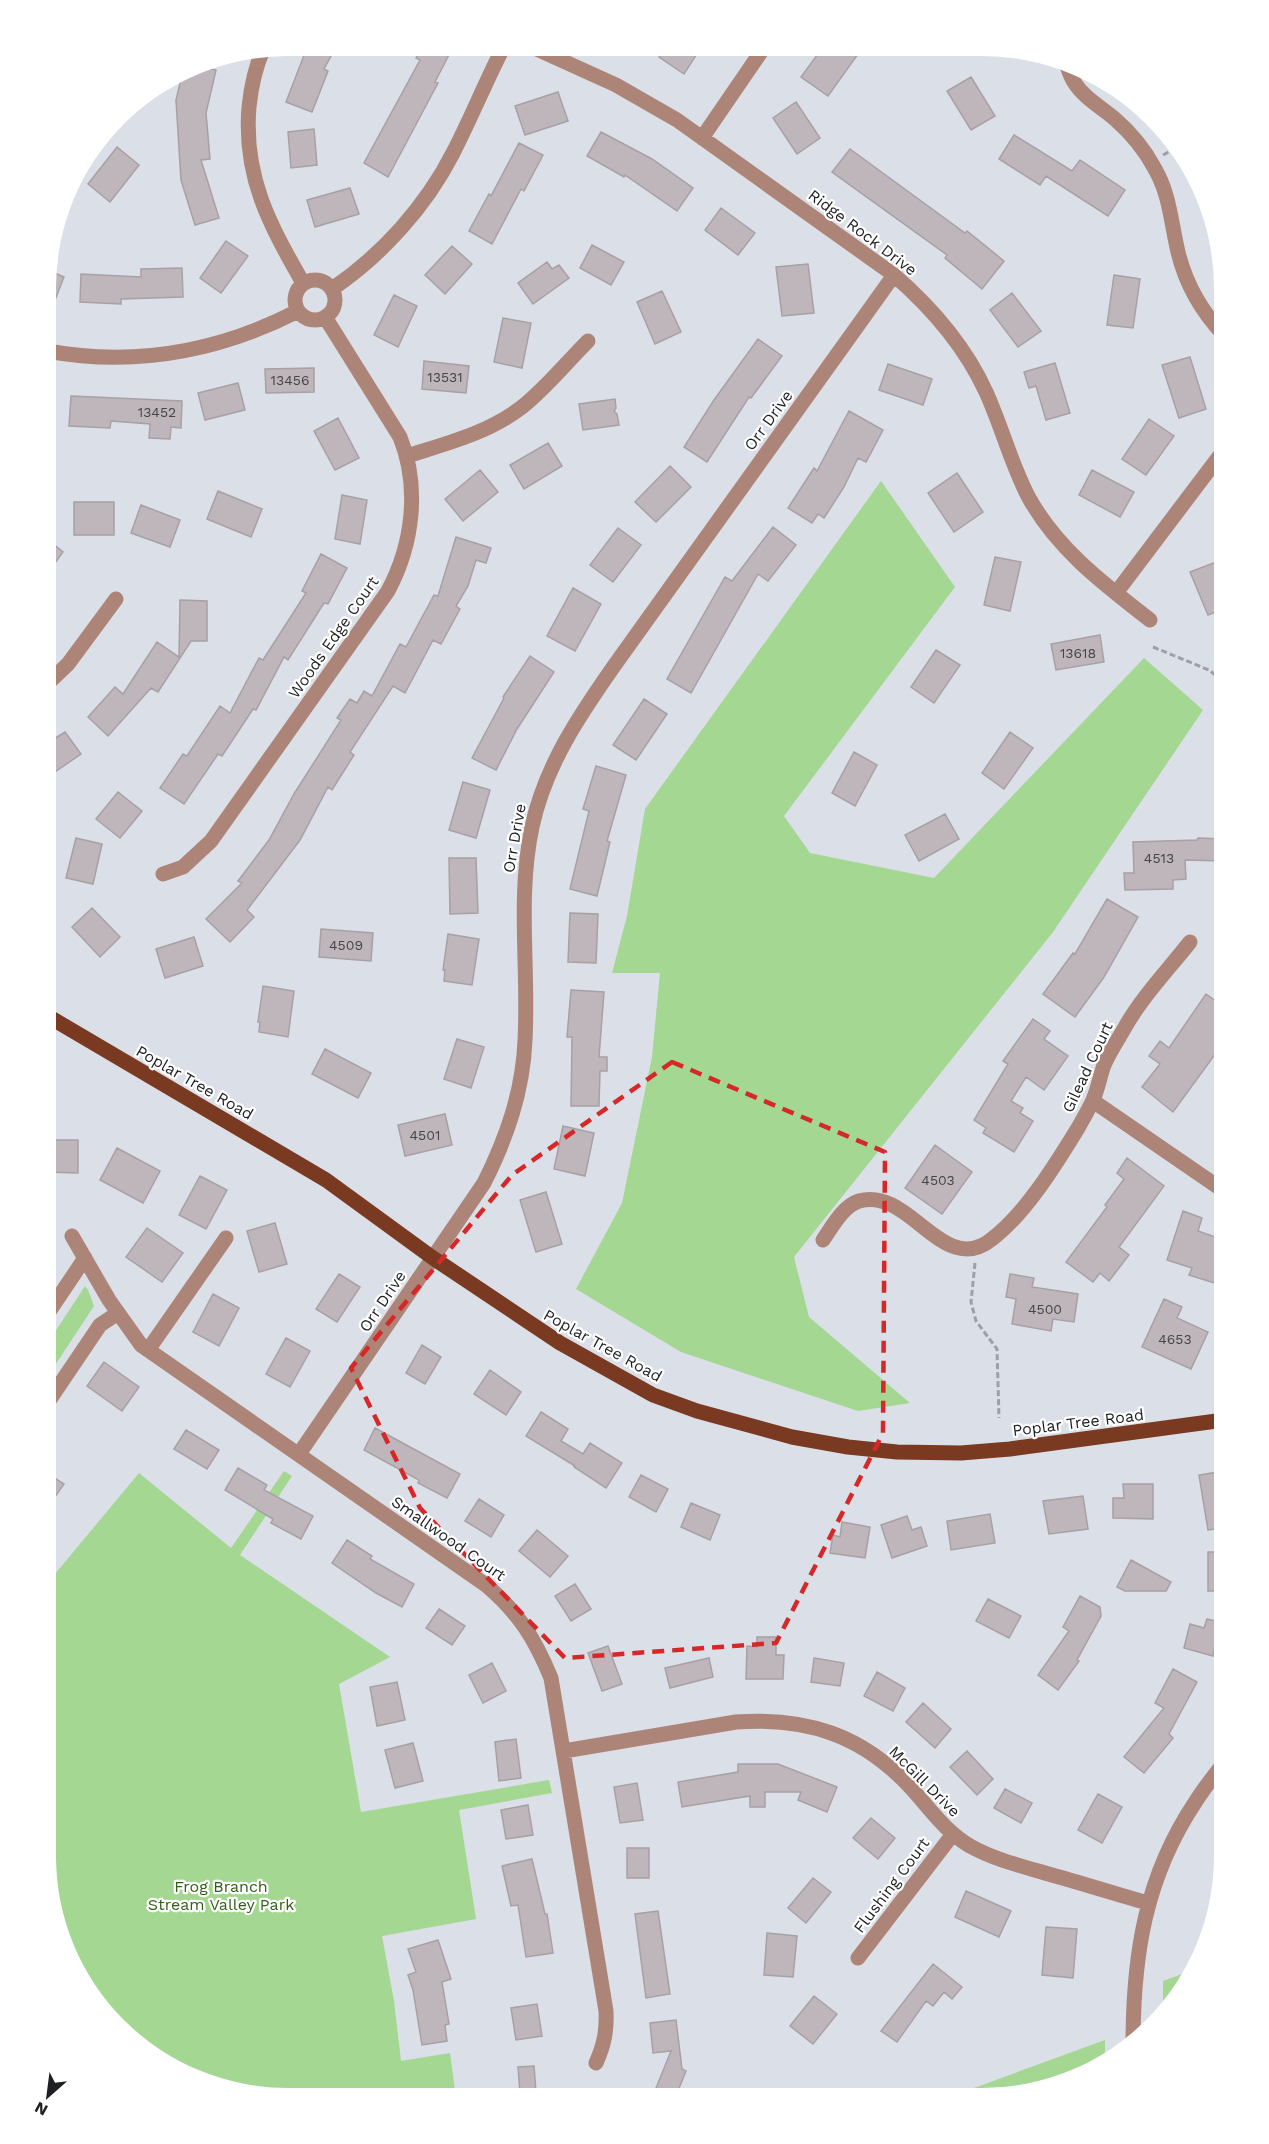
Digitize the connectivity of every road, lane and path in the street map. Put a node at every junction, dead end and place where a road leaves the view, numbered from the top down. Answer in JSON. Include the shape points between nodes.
{"nodes":[{"id":1,"x":500,"y":55,"type":"edge"},
{"id":2,"x":550,"y":55,"type":"edge"},
{"id":3,"x":759,"y":55,"type":"edge"},
{"id":4,"x":261,"y":57,"type":"edge"},
{"id":5,"x":1070,"y":73,"type":"edge"},
{"id":6,"x":702,"y":138,"type":"junction"},
{"id":7,"x":894,"y":275,"type":"junction"},
{"id":8,"x":303,"y":284,"type":"junction"},
{"id":9,"x":332,"y":289,"type":"junction"},
{"id":10,"x":298,"y":312,"type":"junction"},
{"id":11,"x":326,"y":317,"type":"junction"},
{"id":12,"x":1214,"y":323,"type":"edge"},
{"id":13,"x":588,"y":341,"type":"dead end"},
{"id":14,"x":56,"y":352,"type":"edge"},
{"id":15,"x":407,"y":456,"type":"junction"},
{"id":16,"x":1214,"y":463,"type":"edge"},
{"id":17,"x":1116,"y":593,"type":"junction"},
{"id":18,"x":116,"y":599,"type":"dead end"},
{"id":19,"x":1150,"y":620,"type":"dead end"},
{"id":20,"x":1153,"y":646,"type":"dead end"},
{"id":21,"x":1214,"y":674,"type":"edge"},
{"id":22,"x":56,"y":675,"type":"edge"},
{"id":23,"x":163,"y":874,"type":"dead end"},
{"id":24,"x":1190,"y":942,"type":"dead end"},
{"id":25,"x":56,"y":1021,"type":"edge"},
{"id":26,"x":1093,"y":1101,"type":"junction"},
{"id":27,"x":1214,"y":1184,"type":"edge"},
{"id":28,"x":72,"y":1236,"type":"dead end"},
{"id":29,"x":226,"y":1238,"type":"dead end"},
{"id":30,"x":823,"y":1240,"type":"dead end"},
{"id":31,"x":974,"y":1250,"type":"junction"},
{"id":32,"x":85,"y":1258,"type":"junction"},
{"id":33,"x":433,"y":1258,"type":"junction"},
{"id":34,"x":56,"y":1301,"type":"edge"},
{"id":35,"x":118,"y":1313,"type":"junction"},
{"id":36,"x":148,"y":1350,"type":"junction"},
{"id":37,"x":56,"y":1390,"type":"edge"},
{"id":38,"x":999,"y":1418,"type":"dead end"},
{"id":39,"x":1214,"y":1421,"type":"edge"},
{"id":40,"x":299,"y":1454,"type":"junction"},
{"id":41,"x":564,"y":1751,"type":"junction"},
{"id":42,"x":1214,"y":1777,"type":"edge"},
{"id":43,"x":953,"y":1834,"type":"junction"},
{"id":44,"x":1148,"y":1903,"type":"junction"},
{"id":45,"x":858,"y":1958,"type":"dead end"},
{"id":46,"x":1134,"y":2032,"type":"edge"},
{"id":47,"x":596,"y":2063,"type":"dead end"}],
"edges":[{"from":1,"to":9,"type":"street","via":[[453,154],[424,200],[376,254]]},
{"from":2,"to":6,"type":"street","name":"Ridge Rock Drive","via":[[616,85]]},
{"from":3,"to":6,"type":"street"},
{"from":4,"to":8,"type":"street","via":[[251,89],[248,126],[252,168],[262,206]]},
{"from":5,"to":12,"type":"street","via":[[1088,98],[1128,132],[1155,169],[1170,206],[1186,279]]},
{"from":6,"to":7,"type":"street","name":"Ridge Rock Drive"},
{"from":7,"to":17,"type":"street","name":"Ridge Rock Drive","via":[[944,325],[975,370],[1011,460],[1044,521],[1080,564]]},
{"from":7,"to":33,"type":"street","name":"Orr Drive","via":[[614,666],[559,751],[539,799],[527,852],[525,1040],[515,1106],[484,1182]]},
{"from":8,"to":9,"type":"street","via":[[322,281]]},
{"from":8,"to":10,"type":"street","via":[[294,300]]},
{"from":9,"to":11,"type":"street","via":[[335,301]]},
{"from":10,"to":11,"type":"street","via":[[308,319]]},
{"from":10,"to":14,"type":"street","via":[[229,341],[167,355],[104,358]]},
{"from":11,"to":15,"type":"street","name":"Woods Edge Court","via":[[400,437]]},
{"from":13,"to":15,"type":"street","via":[[538,393],[508,416],[466,438]]},
{"from":15,"to":23,"type":"street","name":"Woods Edge Court","via":[[410,531],[402,562],[388,591],[211,841],[183,867]]},
{"from":16,"to":17,"type":"street"},
{"from":17,"to":19,"type":"street","name":"Ridge Rock Drive"},
{"from":18,"to":22,"type":"street"},
{"from":20,"to":21,"type":"path"},
{"from":24,"to":26,"type":"street","name":"Gilead Court","via":[[1126,1026],[1104,1065]]},
{"from":25,"to":33,"type":"main road","name":"Poplar Tree Road","via":[[326,1180]]},
{"from":26,"to":27,"type":"street"},
{"from":26,"to":31,"type":"street","name":"Gilead Court","via":[[1042,1184],[992,1239]]},
{"from":28,"to":32,"type":"street","name":"Smallwood Court"},
{"from":29,"to":36,"type":"street"},
{"from":30,"to":31,"type":"street","via":[[849,1207],[859,1201],[876,1200],[896,1207],[949,1245]]},
{"from":31,"to":38,"type":"path","via":[[971,1302],[976,1321],[997,1349]]},
{"from":32,"to":34,"type":"street"},
{"from":32,"to":35,"type":"street","name":"Smallwood Court"},
{"from":33,"to":39,"type":"main road","name":"Poplar Tree Road","via":[[551,1338],[653,1395],[792,1437],[877,1450],[961,1453]]},
{"from":33,"to":40,"type":"street","name":"Orr Drive"},
{"from":35,"to":36,"type":"street","name":"Smallwood Court"},
{"from":35,"to":37,"type":"street","via":[[100,1325]]},
{"from":36,"to":40,"type":"street","name":"Smallwood Court"},
{"from":40,"to":41,"type":"street","name":"Smallwood Court","via":[[486,1585],[516,1613],[551,1678]]},
{"from":41,"to":43,"type":"street","name":"McGill Drive","via":[[736,1722],[790,1722],[843,1737],[881,1760]]},
{"from":41,"to":47,"type":"street","name":"Smallwood Court","via":[[606,2011],[607,2029]]},
{"from":42,"to":44,"type":"street","via":[[1176,1834]]},
{"from":43,"to":44,"type":"street","name":"McGill Drive","via":[[1003,1860]]},
{"from":43,"to":45,"type":"street","name":"Flushing Court"},
{"from":44,"to":46,"type":"street","via":[[1135,1979]]}]}
